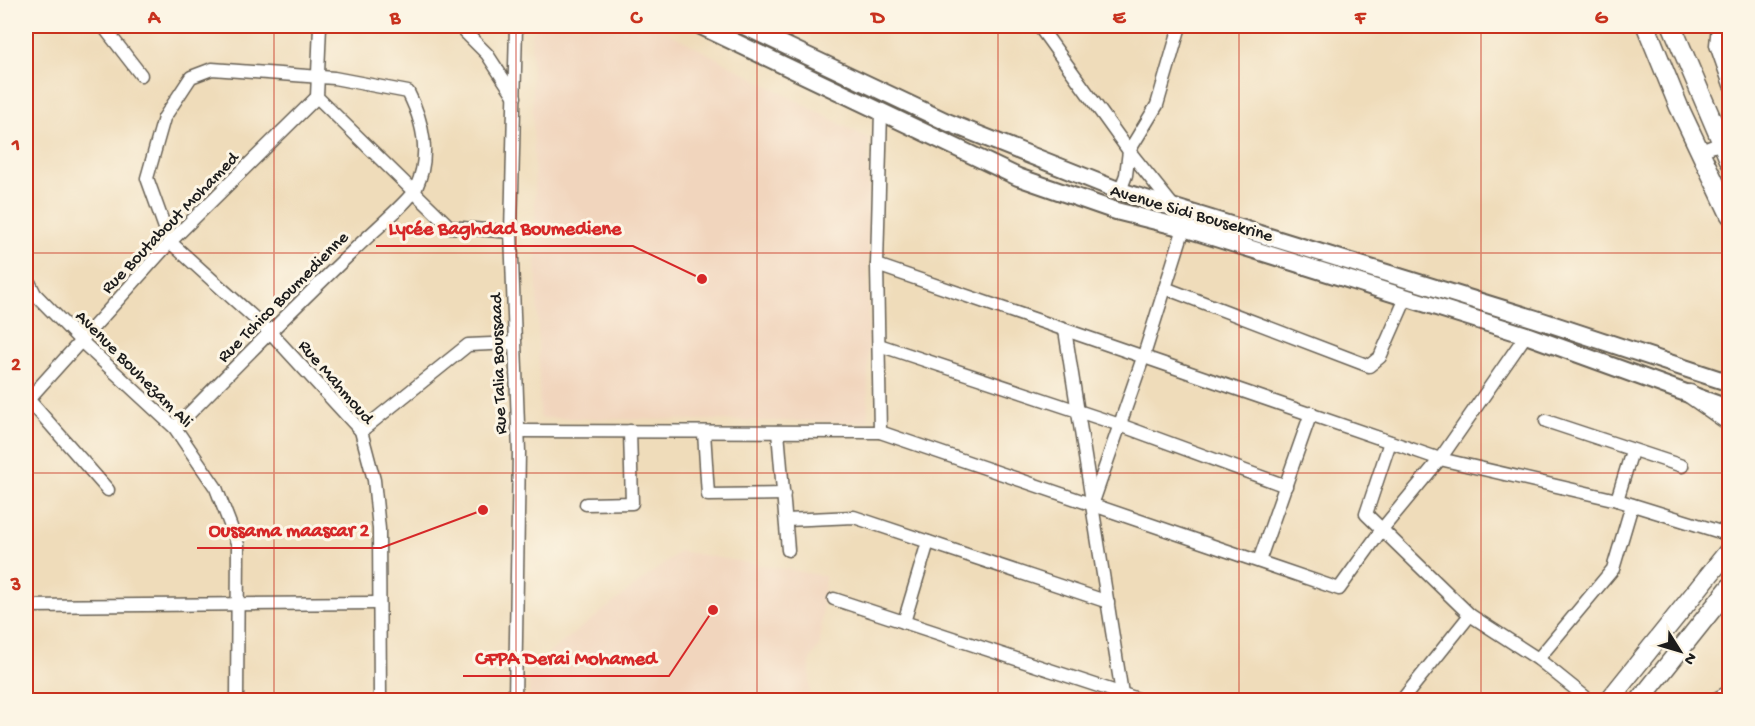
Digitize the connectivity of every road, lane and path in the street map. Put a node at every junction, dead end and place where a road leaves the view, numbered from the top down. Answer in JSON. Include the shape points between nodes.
{"nodes":[{"id":1,"x":103,"y":26,"type":"edge"},
{"id":2,"x":320,"y":26,"type":"edge"},
{"id":3,"x":459,"y":26,"type":"edge"},
{"id":4,"x":524,"y":26,"type":"edge"},
{"id":5,"x":701,"y":26,"type":"edge"},
{"id":6,"x":744,"y":26,"type":"edge"},
{"id":7,"x":1039,"y":26,"type":"edge"},
{"id":8,"x":1180,"y":26,"type":"edge"},
{"id":9,"x":1646,"y":26,"type":"edge"},
{"id":10,"x":1672,"y":26,"type":"edge"},
{"id":11,"x":1718,"y":26,"type":"edge"},
{"id":12,"x":516,"y":31,"type":"edge"},
{"id":13,"x":141,"y":75,"type":"dead end"},
{"id":14,"x":316,"y":77,"type":"junction"},
{"id":15,"x":1730,"y":85,"type":"edge"},
{"id":16,"x":317,"y":97,"type":"junction"},
{"id":17,"x":515,"y":97,"type":"junction"},
{"id":18,"x":881,"y":111,"type":"junction"},
{"id":19,"x":1725,"y":136,"type":"edge"},
{"id":20,"x":1129,"y":151,"type":"junction"},
{"id":21,"x":1701,"y":152,"type":"junction"},
{"id":22,"x":1730,"y":162,"type":"edge"},
{"id":23,"x":415,"y":190,"type":"junction"},
{"id":24,"x":1120,"y":191,"type":"junction"},
{"id":25,"x":1173,"y":206,"type":"junction"},
{"id":26,"x":1730,"y":215,"type":"edge"},
{"id":27,"x":1184,"y":228,"type":"junction"},
{"id":28,"x":512,"y":232,"type":"junction"},
{"id":29,"x":170,"y":242,"type":"junction"},
{"id":30,"x":877,"y":265,"type":"junction"},
{"id":31,"x":26,"y":276,"type":"edge"},
{"id":32,"x":1165,"y":288,"type":"junction"},
{"id":33,"x":1406,"y":298,"type":"junction"},
{"id":34,"x":1065,"y":330,"type":"junction"},
{"id":35,"x":270,"y":332,"type":"junction"},
{"id":36,"x":1526,"y":335,"type":"junction"},
{"id":37,"x":82,"y":342,"type":"junction"},
{"id":38,"x":513,"y":343,"type":"junction"},
{"id":39,"x":879,"y":345,"type":"junction"},
{"id":40,"x":1144,"y":356,"type":"junction"},
{"id":41,"x":1730,"y":383,"type":"edge"},
{"id":42,"x":1690,"y":394,"type":"junction"},
{"id":43,"x":27,"y":401,"type":"edge"},
{"id":44,"x":1730,"y":409,"type":"edge"},
{"id":45,"x":1079,"y":411,"type":"junction"},
{"id":46,"x":1311,"y":413,"type":"junction"},
{"id":47,"x":1546,"y":422,"type":"dead end"},
{"id":48,"x":1730,"y":422,"type":"edge"},
{"id":49,"x":1120,"y":425,"type":"junction"},
{"id":50,"x":175,"y":428,"type":"junction"},
{"id":51,"x":362,"y":431,"type":"junction"},
{"id":52,"x":518,"y":431,"type":"junction"},
{"id":53,"x":630,"y":431,"type":"junction"},
{"id":54,"x":704,"y":432,"type":"junction"},
{"id":55,"x":778,"y":432,"type":"junction"},
{"id":56,"x":880,"y":432,"type":"junction"},
{"id":57,"x":1390,"y":442,"type":"junction"},
{"id":58,"x":1632,"y":451,"type":"junction"},
{"id":59,"x":1440,"y":459,"type":"junction"},
{"id":60,"x":1682,"y":466,"type":"dead end"},
{"id":61,"x":1286,"y":486,"type":"junction"},
{"id":62,"x":108,"y":490,"type":"dead end"},
{"id":63,"x":784,"y":494,"type":"junction"},
{"id":64,"x":1617,"y":500,"type":"junction"},
{"id":65,"x":586,"y":504,"type":"dead end"},
{"id":66,"x":1632,"y":504,"type":"junction"},
{"id":67,"x":1092,"y":505,"type":"junction"},
{"id":68,"x":786,"y":520,"type":"junction"},
{"id":69,"x":1383,"y":528,"type":"junction"},
{"id":70,"x":1730,"y":535,"type":"edge"},
{"id":71,"x":928,"y":542,"type":"junction"},
{"id":72,"x":1730,"y":549,"type":"edge"},
{"id":73,"x":789,"y":550,"type":"dead end"},
{"id":74,"x":1259,"y":561,"type":"junction"},
{"id":75,"x":1730,"y":588,"type":"edge"},
{"id":76,"x":834,"y":599,"type":"dead end"},
{"id":77,"x":1108,"y":602,"type":"junction"},
{"id":78,"x":378,"y":603,"type":"junction"},
{"id":79,"x":26,"y":606,"type":"edge"},
{"id":80,"x":239,"y":606,"type":"junction"},
{"id":81,"x":1470,"y":615,"type":"junction"},
{"id":82,"x":904,"y":622,"type":"junction"},
{"id":83,"x":1538,"y":660,"type":"junction"},
{"id":84,"x":1730,"y":691,"type":"edge"},
{"id":85,"x":1123,"y":698,"type":"edge"},
{"id":86,"x":237,"y":700,"type":"edge"},
{"id":87,"x":380,"y":700,"type":"edge"},
{"id":88,"x":515,"y":700,"type":"edge"},
{"id":89,"x":1142,"y":700,"type":"edge"},
{"id":90,"x":1402,"y":700,"type":"edge"},
{"id":91,"x":1589,"y":700,"type":"edge"},
{"id":92,"x":1609,"y":700,"type":"edge"},
{"id":93,"x":1640,"y":700,"type":"edge"},
{"id":94,"x":1714,"y":700,"type":"edge"}],
"edges":[{"from":1,"to":13,"type":"street"},
{"from":2,"to":14,"type":"street"},
{"from":3,"to":17,"type":"street","via":[[487,54]]},
{"from":4,"to":12,"type":"street"},
{"from":5,"to":18,"type":"main road","name":"Avenue Sidi Bousekrine"},
{"from":6,"to":24,"type":"main road","via":[[947,122]]},
{"from":7,"to":20,"type":"street"},
{"from":8,"to":20,"type":"street","via":[[1157,105]]},
{"from":9,"to":21,"type":"main road"},
{"from":10,"to":19,"type":"main road"},
{"from":11,"to":15,"type":"street","via":[[1716,45]]},
{"from":12,"to":17,"type":"street","name":"Rue Talia Boussaad"},
{"from":14,"to":16,"type":"street"},
{"from":14,"to":23,"type":"street","via":[[408,92],[421,119],[424,164]]},
{"from":14,"to":29,"type":"street","via":[[212,69],[191,77],[164,118],[147,178]]},
{"from":16,"to":23,"type":"street"},
{"from":16,"to":29,"type":"street","name":"Rue Boutabout Mohamed"},
{"from":17,"to":28,"type":"street","name":"Rue Talia Boussaad"},
{"from":18,"to":27,"type":"main road","name":"Avenue Sidi Bousekrine","via":[[1018,177],[1116,211]]},
{"from":18,"to":30,"type":"street"},
{"from":19,"to":21,"type":"street"},
{"from":19,"to":22,"type":"main road"},
{"from":20,"to":24,"type":"street"},
{"from":20,"to":25,"type":"street"},
{"from":21,"to":26,"type":"main road"},
{"from":23,"to":28,"type":"street","via":[[450,227]]},
{"from":23,"to":35,"type":"street","name":"Rue Tchico Boumedienne"},
{"from":24,"to":25,"type":"main road"},
{"from":25,"to":27,"type":"street"},
{"from":25,"to":41,"type":"main road"},
{"from":27,"to":32,"type":"street"},
{"from":27,"to":33,"type":"main road","name":"Avenue Sidi Bousekrine"},
{"from":28,"to":38,"type":"street","name":"Rue Talia Boussaad"},
{"from":29,"to":35,"type":"street","name":"Rue Mahmoud"},
{"from":29,"to":37,"type":"street","name":"Rue Boutabout Mohamed"},
{"from":30,"to":34,"type":"street"},
{"from":30,"to":39,"type":"street"},
{"from":31,"to":37,"type":"street","name":"Avenue Bouhezam Ali","via":[[35,294]]},
{"from":32,"to":33,"type":"street","via":[[1369,366],[1380,357]]},
{"from":32,"to":40,"type":"street"},
{"from":33,"to":36,"type":"main road","name":"Avenue Sidi Bousekrine"},
{"from":34,"to":40,"type":"street"},
{"from":34,"to":45,"type":"street"},
{"from":35,"to":50,"type":"street","name":"Rue Tchico Boumedienne"},
{"from":35,"to":51,"type":"street","name":"Rue Mahmoud"},
{"from":36,"to":42,"type":"main road","name":"Avenue Sidi Bousekrine"},
{"from":36,"to":59,"type":"street"},
{"from":37,"to":43,"type":"street","name":"Rue Boutabout Mohamed"},
{"from":37,"to":50,"type":"street","name":"Avenue Bouhezam Ali"},
{"from":38,"to":51,"type":"street","via":[[468,345]]},
{"from":38,"to":52,"type":"street","name":"Rue Talia Boussaad"},
{"from":39,"to":45,"type":"street"},
{"from":39,"to":56,"type":"street"},
{"from":40,"to":46,"type":"street"},
{"from":40,"to":49,"type":"street"},
{"from":42,"to":44,"type":"main road","name":"Avenue Sidi Bousekrine"},
{"from":42,"to":48,"type":"main road"},
{"from":43,"to":62,"type":"street"},
{"from":45,"to":49,"type":"street"},
{"from":45,"to":67,"type":"street"},
{"from":46,"to":57,"type":"street"},
{"from":46,"to":61,"type":"street"},
{"from":47,"to":58,"type":"street"},
{"from":49,"to":61,"type":"street"},
{"from":49,"to":67,"type":"street"},
{"from":50,"to":80,"type":"street","name":"Avenue Bouhezam Ali","via":[[216,488],[238,545]]},
{"from":51,"to":78,"type":"street","name":"Rue Mahmoud","via":[[374,480],[379,529]]},
{"from":52,"to":53,"type":"street"},
{"from":52,"to":88,"type":"street","name":"Rue Talia Boussaad"},
{"from":53,"to":54,"type":"street"},
{"from":53,"to":65,"type":"street","via":[[633,503]]},
{"from":54,"to":55,"type":"street"},
{"from":54,"to":63,"type":"street","via":[[708,495]]},
{"from":55,"to":56,"type":"street"},
{"from":55,"to":63,"type":"street"},
{"from":56,"to":67,"type":"street"},
{"from":57,"to":59,"type":"street"},
{"from":57,"to":69,"type":"street","via":[[1366,514]]},
{"from":58,"to":60,"type":"street"},
{"from":58,"to":64,"type":"street"},
{"from":59,"to":64,"type":"street"},
{"from":59,"to":69,"type":"street"},
{"from":61,"to":74,"type":"street"},
{"from":63,"to":68,"type":"street"},
{"from":64,"to":66,"type":"street"},
{"from":66,"to":70,"type":"street"},
{"from":66,"to":83,"type":"street","via":[[1613,569]]},
{"from":67,"to":74,"type":"street"},
{"from":67,"to":77,"type":"street"},
{"from":68,"to":71,"type":"street","via":[[854,517]]},
{"from":68,"to":73,"type":"street"},
{"from":69,"to":74,"type":"street","via":[[1338,589]]},
{"from":69,"to":81,"type":"street"},
{"from":71,"to":77,"type":"street"},
{"from":71,"to":82,"type":"street"},
{"from":72,"to":92,"type":"main road"},
{"from":75,"to":93,"type":"main road"},
{"from":76,"to":82,"type":"street"},
{"from":77,"to":85,"type":"street"},
{"from":78,"to":80,"type":"street"},
{"from":78,"to":87,"type":"street","name":"Rue Mahmoud"},
{"from":79,"to":80,"type":"street"},
{"from":80,"to":86,"type":"street","name":"Avenue Bouhezam Ali"},
{"from":81,"to":83,"type":"street"},
{"from":81,"to":90,"type":"street"},
{"from":82,"to":85,"type":"street"},
{"from":83,"to":91,"type":"street"},
{"from":84,"to":94,"type":"street"},
{"from":85,"to":89,"type":"street"}]}
